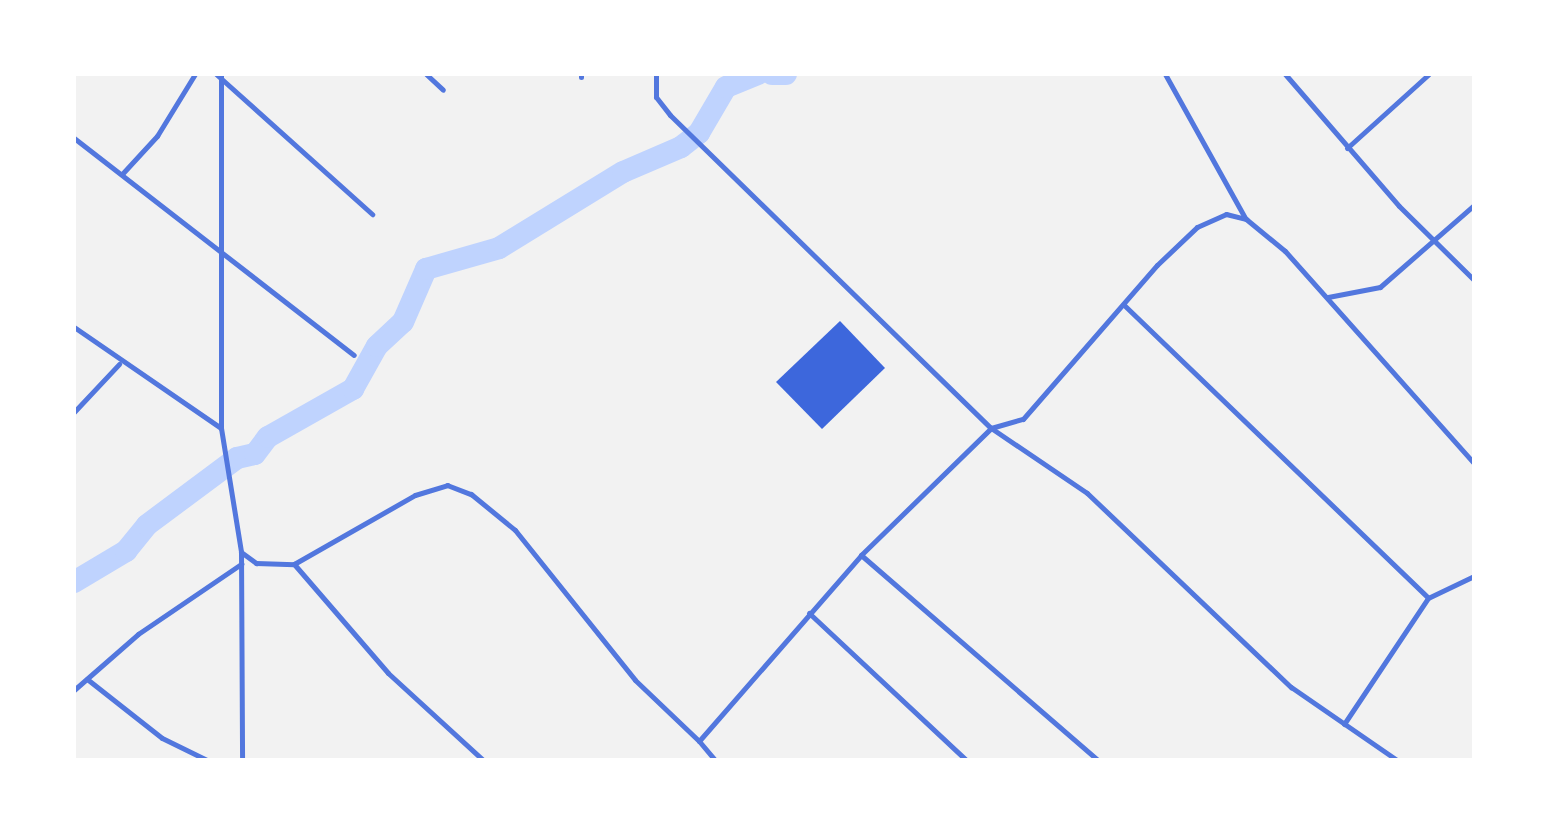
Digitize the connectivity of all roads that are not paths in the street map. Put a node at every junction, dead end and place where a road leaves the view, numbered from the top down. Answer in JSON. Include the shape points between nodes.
{"nodes":[{"id":1,"x":195,"y":74,"type":"edge"},
{"id":2,"x":426,"y":74,"type":"edge"},
{"id":3,"x":656,"y":74,"type":"edge"},
{"id":4,"x":1165,"y":74,"type":"edge"},
{"id":5,"x":1285,"y":74,"type":"edge"},
{"id":6,"x":1429,"y":74,"type":"edge"},
{"id":7,"x":219,"y":75,"type":"edge"},
{"id":8,"x":443,"y":90,"type":"dead end"},
{"id":9,"x":74,"y":138,"type":"edge"},
{"id":10,"x":1347,"y":148,"type":"junction"},
{"id":11,"x":122,"y":174,"type":"junction"},
{"id":12,"x":1474,"y":205,"type":"edge"},
{"id":13,"x":372,"y":214,"type":"dead end"},
{"id":14,"x":1246,"y":219,"type":"junction"},
{"id":15,"x":1429,"y":237,"type":"junction"},
{"id":16,"x":221,"y":247,"type":"junction"},
{"id":17,"x":1474,"y":280,"type":"edge"},
{"id":18,"x":1327,"y":297,"type":"junction"},
{"id":19,"x":1124,"y":305,"type":"junction"},
{"id":20,"x":74,"y":327,"type":"edge"},
{"id":21,"x":354,"y":355,"type":"dead end"},
{"id":22,"x":119,"y":364,"type":"junction"},
{"id":23,"x":74,"y":412,"type":"edge"},
{"id":24,"x":221,"y":428,"type":"junction"},
{"id":25,"x":991,"y":428,"type":"junction"},
{"id":26,"x":1474,"y":463,"type":"edge"},
{"id":27,"x":241,"y":552,"type":"junction"},
{"id":28,"x":861,"y":555,"type":"junction"},
{"id":29,"x":241,"y":564,"type":"junction"},
{"id":30,"x":294,"y":564,"type":"junction"},
{"id":31,"x":1474,"y":576,"type":"edge"},
{"id":32,"x":1428,"y":598,"type":"junction"},
{"id":33,"x":809,"y":613,"type":"junction"},
{"id":34,"x":87,"y":679,"type":"junction"},
{"id":35,"x":74,"y":690,"type":"edge"},
{"id":36,"x":1344,"y":724,"type":"junction"},
{"id":37,"x":699,"y":741,"type":"junction"},
{"id":38,"x":478,"y":758,"type":"edge"},
{"id":39,"x":207,"y":760,"type":"edge"},
{"id":40,"x":242,"y":760,"type":"edge"},
{"id":41,"x":715,"y":760,"type":"edge"},
{"id":42,"x":966,"y":760,"type":"edge"},
{"id":43,"x":1098,"y":760,"type":"edge"},
{"id":44,"x":1397,"y":760,"type":"edge"}],
"edges":[{"from":1,"to":11,"type":"street","via":[[157,136]]},
{"from":2,"to":8,"type":"street"},
{"from":3,"to":25,"type":"street","via":[[656,97],[747,193]]},
{"from":4,"to":14,"type":"street"},
{"from":5,"to":10,"type":"street"},
{"from":6,"to":10,"type":"street"},
{"from":7,"to":13,"type":"street"},
{"from":7,"to":16,"type":"street"},
{"from":9,"to":11,"type":"street"},
{"from":10,"to":15,"type":"street"},
{"from":11,"to":16,"type":"street"},
{"from":12,"to":15,"type":"street"},
{"from":14,"to":18,"type":"street"},
{"from":14,"to":19,"type":"street","via":[[1226,214],[1197,227]]},
{"from":15,"to":17,"type":"street"},
{"from":15,"to":18,"type":"street","via":[[1380,287]]},
{"from":16,"to":21,"type":"street"},
{"from":16,"to":24,"type":"street"},
{"from":18,"to":26,"type":"street"},
{"from":19,"to":25,"type":"street","via":[[1023,419]]},
{"from":19,"to":32,"type":"street"},
{"from":20,"to":22,"type":"street"},
{"from":22,"to":23,"type":"street"},
{"from":22,"to":24,"type":"street"},
{"from":24,"to":27,"type":"street"},
{"from":25,"to":28,"type":"street"},
{"from":25,"to":36,"type":"street","via":[[1087,493],[1291,687]]},
{"from":27,"to":29,"type":"street"},
{"from":27,"to":30,"type":"street","via":[[256,563]]},
{"from":28,"to":33,"type":"street"},
{"from":28,"to":43,"type":"street"},
{"from":29,"to":34,"type":"street"},
{"from":29,"to":40,"type":"street"},
{"from":30,"to":37,"type":"street","via":[[415,495],[447,485],[471,494],[515,530],[635,680]]},
{"from":30,"to":38,"type":"street","via":[[388,673]]},
{"from":31,"to":32,"type":"street"},
{"from":32,"to":36,"type":"street"},
{"from":33,"to":37,"type":"street"},
{"from":33,"to":42,"type":"street"},
{"from":34,"to":35,"type":"street"},
{"from":34,"to":39,"type":"street","via":[[162,738]]},
{"from":36,"to":44,"type":"street"},
{"from":37,"to":41,"type":"street"}]}
